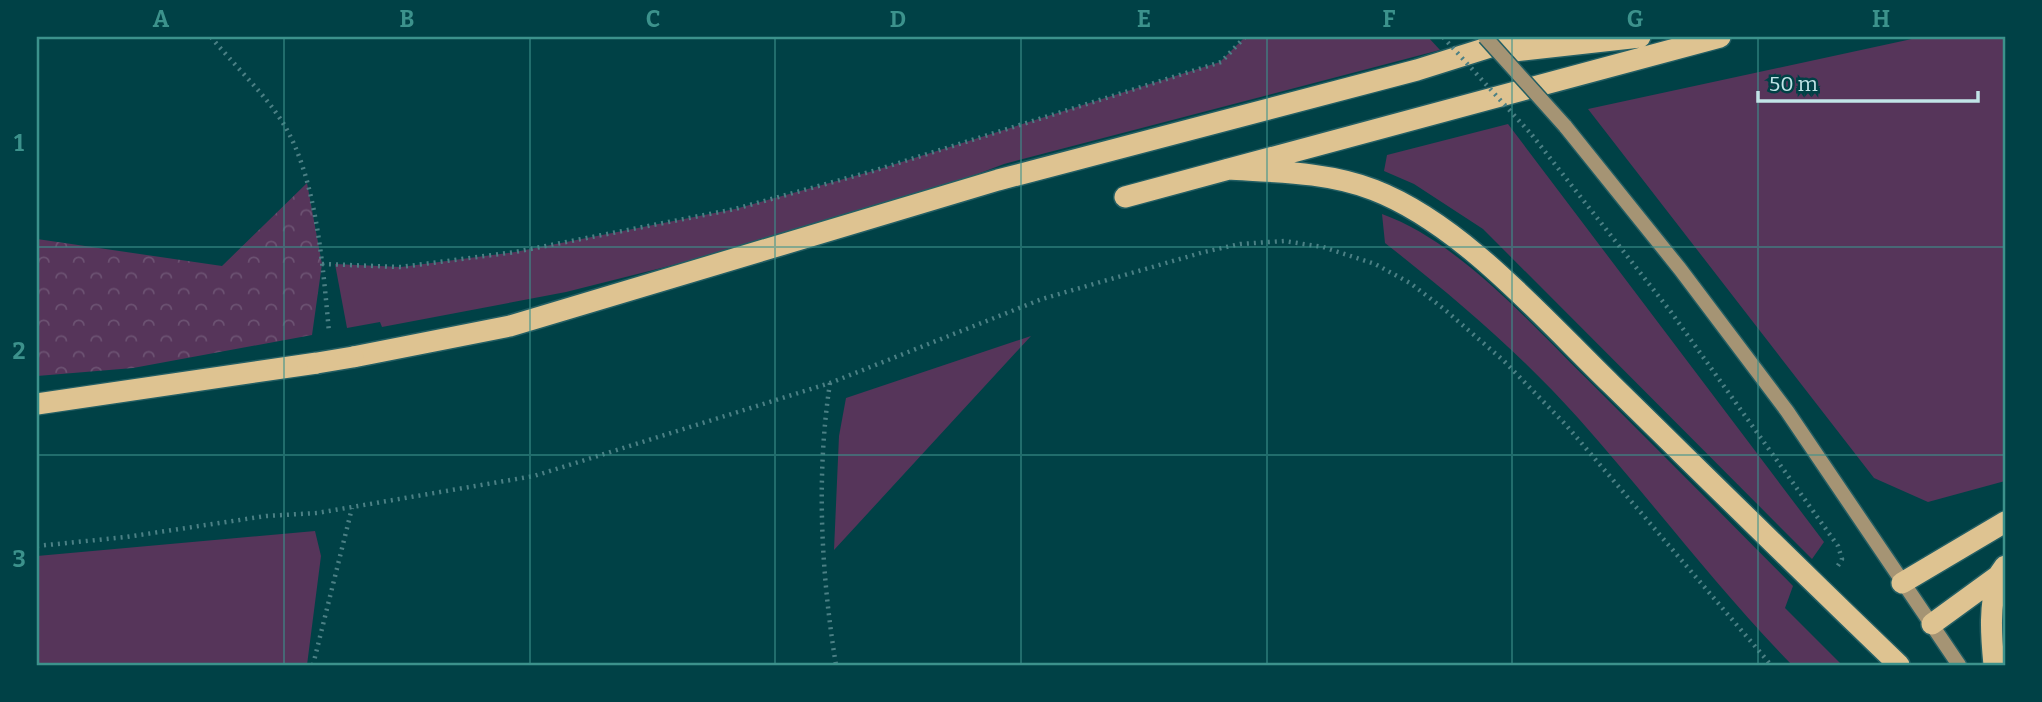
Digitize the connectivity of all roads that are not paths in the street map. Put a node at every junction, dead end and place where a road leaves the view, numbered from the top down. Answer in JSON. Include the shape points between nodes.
{"nodes":[{"id":1,"x":1485,"y":37,"type":"edge"},
{"id":2,"x":1522,"y":37,"type":"edge"},
{"id":3,"x":1640,"y":37,"type":"edge"},
{"id":4,"x":1720,"y":37,"type":"edge"},
{"id":5,"x":1458,"y":59,"type":"junction"},
{"id":6,"x":1228,"y":169,"type":"junction"},
{"id":7,"x":1125,"y":197,"type":"dead end"},
{"id":8,"x":37,"y":404,"type":"edge"},
{"id":9,"x":2005,"y":522,"type":"edge"},
{"id":10,"x":2001,"y":571,"type":"edge"},
{"id":11,"x":1902,"y":583,"type":"junction"},
{"id":12,"x":1932,"y":624,"type":"junction"},
{"id":13,"x":1899,"y":665,"type":"edge"},
{"id":14,"x":1959,"y":665,"type":"edge"},
{"id":15,"x":1994,"y":665,"type":"edge"}],
"edges":[{"from":1,"to":11,"type":"street","bridge":true,"via":[[1565,126],[1680,269],[1787,411]]},
{"from":2,"to":5,"type":"highway"},
{"from":3,"to":5,"type":"highway"},
{"from":4,"to":6,"type":"highway"},
{"from":5,"to":8,"type":"highway","bridge":true,"via":[[998,180],[510,326],[317,363]]},
{"from":6,"to":7,"type":"highway"},
{"from":6,"to":13,"type":"highway","via":[[1340,180],[1374,190],[1439,225],[1514,289]]},
{"from":9,"to":11,"type":"highway"},
{"from":10,"to":12,"type":"highway"},
{"from":10,"to":15,"type":"highway","via":[[1990,623]]},
{"from":11,"to":12,"type":"street"},
{"from":12,"to":14,"type":"street"}]}
